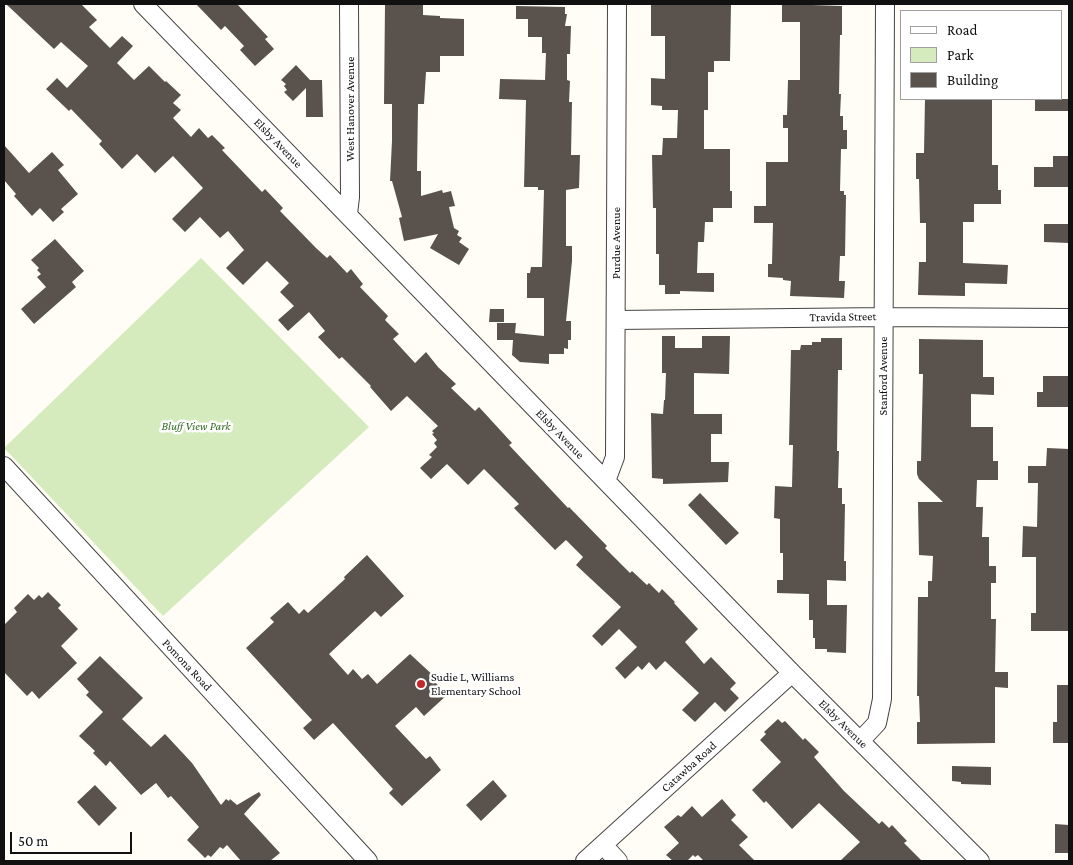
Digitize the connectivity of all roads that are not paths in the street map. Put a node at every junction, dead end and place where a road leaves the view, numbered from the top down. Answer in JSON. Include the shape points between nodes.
{"nodes":[{"id":1,"x":143,"y":4,"type":"edge"},
{"id":2,"x":350,"y":4,"type":"edge"},
{"id":3,"x":617,"y":4,"type":"edge"},
{"id":4,"x":885,"y":4,"type":"edge"},
{"id":5,"x":348,"y":214,"type":"junction"},
{"id":6,"x":883,"y":317,"type":"junction"},
{"id":7,"x":1069,"y":318,"type":"edge"},
{"id":8,"x":616,"y":320,"type":"junction"},
{"id":9,"x":4,"y":468,"type":"edge"},
{"id":10,"x":606,"y":482,"type":"junction"},
{"id":11,"x":792,"y":673,"type":"junction"},
{"id":12,"x":860,"y":741,"type":"junction"},
{"id":13,"x":603,"y":844,"type":"junction"},
{"id":14,"x":368,"y":861,"type":"edge"},
{"id":15,"x":586,"y":861,"type":"edge"},
{"id":16,"x":618,"y":861,"type":"edge"},
{"id":17,"x":980,"y":861,"type":"edge"}],
"edges":[{"from":1,"to":5,"type":"street","name":"Elsby Avenue"},
{"from":2,"to":5,"type":"street","name":"West Hanover Avenue"},
{"from":3,"to":8,"type":"street","name":"Purdue Avenue"},
{"from":4,"to":6,"type":"street","name":"Stanford Avenue"},
{"from":5,"to":10,"type":"street","name":"Elsby Avenue"},
{"from":6,"to":7,"type":"street","name":"Travida Street"},
{"from":6,"to":8,"type":"street","name":"Travida Street"},
{"from":6,"to":12,"type":"street","name":"Stanford Avenue","via":[[882,699],[877,723]]},
{"from":8,"to":10,"type":"street","name":"Purdue Avenue","via":[[615,457]]},
{"from":9,"to":14,"type":"street","name":"Pomona Road"},
{"from":10,"to":11,"type":"street","name":"Elsby Avenue"},
{"from":11,"to":12,"type":"street","name":"Elsby Avenue"},
{"from":11,"to":13,"type":"street","name":"Catawba Road"},
{"from":12,"to":17,"type":"street","name":"Elsby Avenue"},
{"from":13,"to":15,"type":"street","name":"Catawba Road"},
{"from":13,"to":16,"type":"street"}]}
